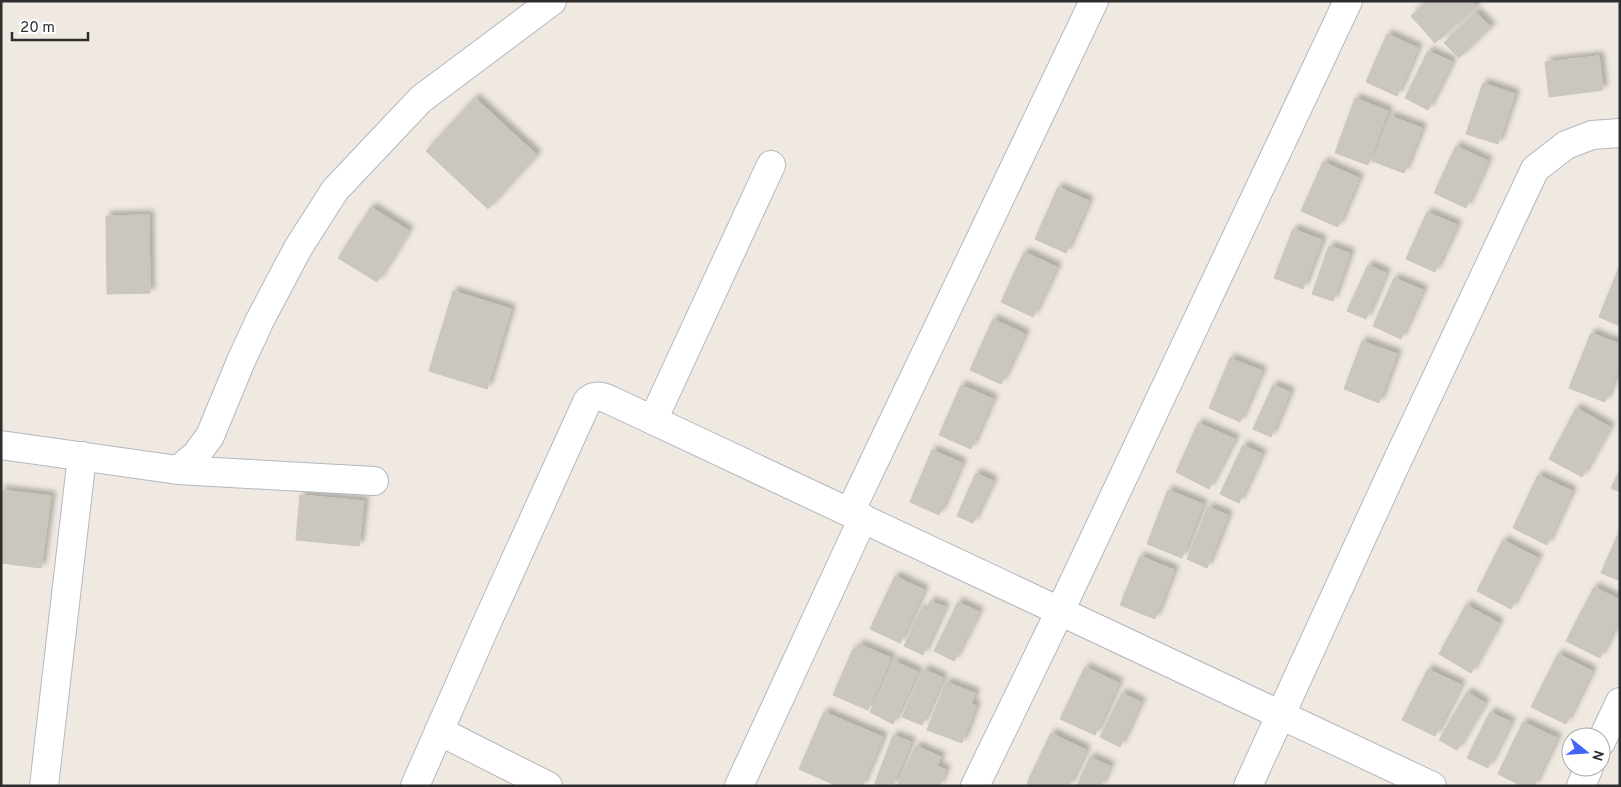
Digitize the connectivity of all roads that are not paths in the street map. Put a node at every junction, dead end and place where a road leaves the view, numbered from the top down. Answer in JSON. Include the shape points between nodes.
{"nodes":[{"id":1,"x":552,"y":1,"type":"edge"},
{"id":2,"x":1094,"y":1,"type":"edge"},
{"id":3,"x":1348,"y":1,"type":"edge"},
{"id":4,"x":1620,"y":133,"type":"edge"},
{"id":5,"x":772,"y":165,"type":"dead end"},
{"id":6,"x":653,"y":420,"type":"junction"},
{"id":7,"x":1,"y":445,"type":"edge"},
{"id":8,"x":82,"y":456,"type":"junction"},
{"id":9,"x":178,"y":470,"type":"junction"},
{"id":10,"x":374,"y":481,"type":"dead end"},
{"id":11,"x":856,"y":515,"type":"junction"},
{"id":12,"x":1060,"y":611,"type":"junction"},
{"id":13,"x":1620,"y":702,"type":"edge"},
{"id":14,"x":1280,"y":713,"type":"junction"},
{"id":15,"x":1608,"y":727,"type":"edge"},
{"id":16,"x":439,"y":730,"type":"junction"},
{"id":17,"x":44,"y":786,"type":"edge"},
{"id":18,"x":415,"y":786,"type":"edge"},
{"id":19,"x":548,"y":786,"type":"edge"},
{"id":20,"x":739,"y":786,"type":"edge"},
{"id":21,"x":975,"y":786,"type":"edge"},
{"id":22,"x":1248,"y":786,"type":"edge"},
{"id":23,"x":1432,"y":786,"type":"edge"}],
"edges":[{"from":1,"to":9,"type":"street","via":[[421,99],[336,190],[298,248],[260,320],[210,436],[196,455]]},
{"from":2,"to":11,"type":"street"},
{"from":3,"to":12,"type":"street"},
{"from":4,"to":14,"type":"street","via":[[1592,135],[1566,145],[1535,169]]},
{"from":5,"to":6,"type":"street"},
{"from":6,"to":11,"type":"street"},
{"from":6,"to":16,"type":"street","via":[[604,397],[592,397],[587,402]]},
{"from":7,"to":8,"type":"street"},
{"from":8,"to":9,"type":"street"},
{"from":8,"to":17,"type":"street"},
{"from":9,"to":10,"type":"street"},
{"from":11,"to":12,"type":"street"},
{"from":11,"to":20,"type":"street"},
{"from":12,"to":14,"type":"street"},
{"from":12,"to":21,"type":"street"},
{"from":13,"to":15,"type":"street"},
{"from":14,"to":22,"type":"street"},
{"from":14,"to":23,"type":"street"},
{"from":16,"to":18,"type":"street"},
{"from":16,"to":19,"type":"street"}]}
